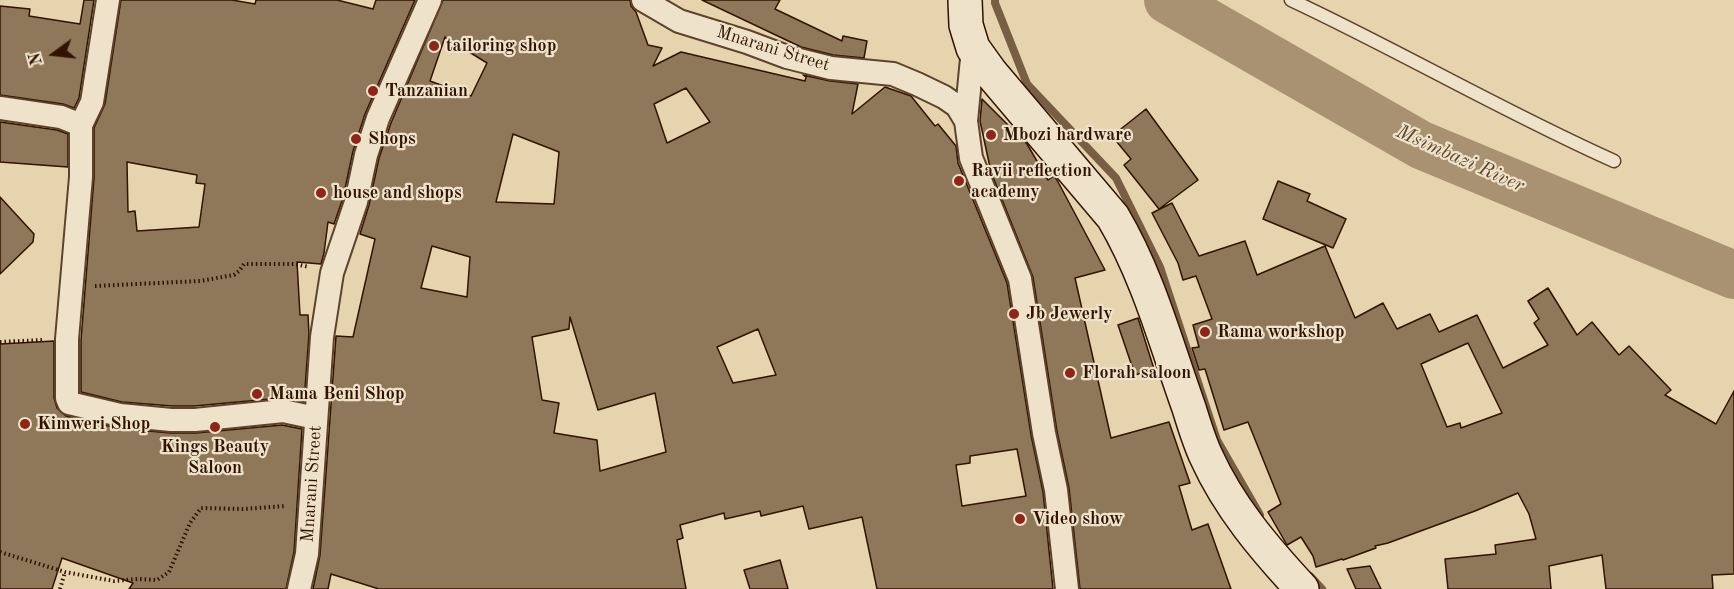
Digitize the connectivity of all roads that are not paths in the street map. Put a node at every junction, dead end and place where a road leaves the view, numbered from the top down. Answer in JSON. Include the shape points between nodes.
{"nodes":[{"id":1,"x":108,"y":0,"type":"edge"},
{"id":2,"x":430,"y":0,"type":"edge"},
{"id":3,"x":643,"y":0,"type":"edge"},
{"id":4,"x":1291,"y":0,"type":"edge"},
{"id":5,"x":964,"y":2,"type":"edge"},
{"id":6,"x":973,"y":48,"type":"junction"},
{"id":7,"x":0,"y":108,"type":"edge"},
{"id":8,"x":966,"y":121,"type":"junction"},
{"id":9,"x":81,"y":125,"type":"junction"},
{"id":10,"x":1614,"y":161,"type":"dead end"},
{"id":11,"x":316,"y":418,"type":"junction"},
{"id":12,"x":299,"y":589,"type":"edge"},
{"id":13,"x":1067,"y":589,"type":"edge"},
{"id":14,"x":1302,"y":589,"type":"edge"}],
"edges":[{"from":1,"to":9,"type":"street","via":[[92,102]]},
{"from":2,"to":11,"type":"street","name":"Mnarani Street","via":[[378,118],[332,273]]},
{"from":3,"to":8,"type":"street","name":"Mnarani Street","via":[[679,21],[787,57],[831,68],[893,75],[944,96],[957,106]]},
{"from":4,"to":10,"type":"lane"},
{"from":5,"to":6,"type":"main road"},
{"from":6,"to":8,"type":"street"},
{"from":6,"to":14,"type":"main road","via":[[1113,217],[1143,278],[1205,456],[1234,510]]},
{"from":7,"to":9,"type":"street","via":[[62,117]]},
{"from":8,"to":13,"type":"street","via":[[971,158],[1020,279],[1056,490]]},
{"from":9,"to":11,"type":"street","via":[[81,177],[67,339],[69,403],[120,416],[171,420],[283,411]]},
{"from":11,"to":12,"type":"street","name":"Mnarani Street","via":[[307,554]]}]}
